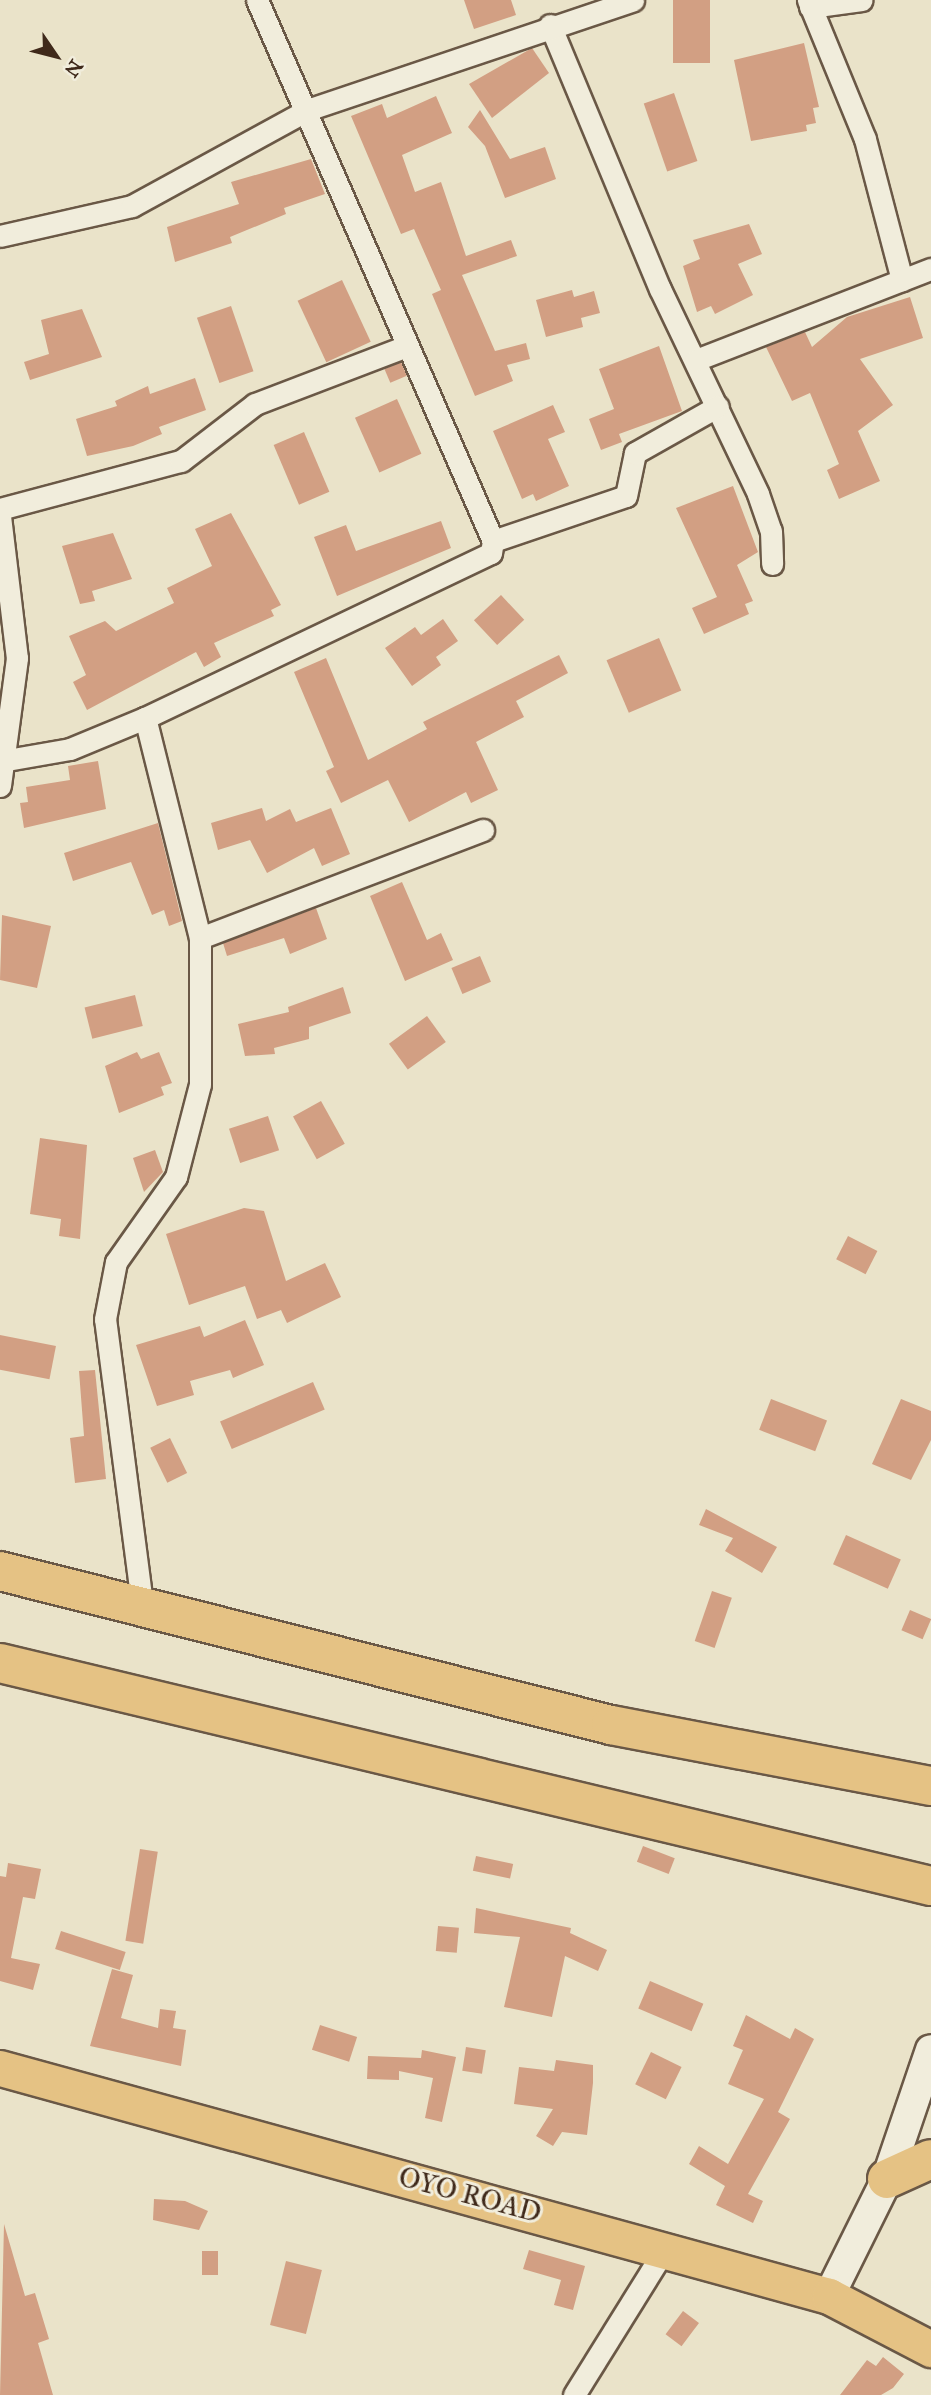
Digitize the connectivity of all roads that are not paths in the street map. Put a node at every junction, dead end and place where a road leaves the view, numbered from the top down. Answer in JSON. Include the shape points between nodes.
{"nodes":[{"id":1,"x":257,"y":0,"type":"edge"},
{"id":2,"x":633,"y":0,"type":"edge"},
{"id":3,"x":862,"y":0,"type":"edge"},
{"id":4,"x":809,"y":4,"type":"edge"},
{"id":5,"x":573,"y":8,"type":"edge"},
{"id":6,"x":550,"y":25,"type":"junction"},
{"id":7,"x":307,"y":110,"type":"junction"},
{"id":8,"x":0,"y":236,"type":"edge"},
{"id":9,"x":931,"y":269,"type":"edge"},
{"id":10,"x":902,"y":280,"type":"junction"},
{"id":11,"x":404,"y":347,"type":"junction"},
{"id":12,"x":696,"y":360,"type":"junction"},
{"id":13,"x":718,"y":407,"type":"junction"},
{"id":14,"x":0,"y":509,"type":"edge"},
{"id":15,"x":0,"y":516,"type":"edge"},
{"id":16,"x":493,"y":541,"type":"junction"},
{"id":17,"x":772,"y":564,"type":"dead end"},
{"id":18,"x":145,"y":718,"type":"junction"},
{"id":19,"x":7,"y":760,"type":"junction"},
{"id":20,"x":0,"y":786,"type":"edge"},
{"id":21,"x":483,"y":830,"type":"dead end"},
{"id":22,"x":200,"y":938,"type":"junction"},
{"id":23,"x":0,"y":1571,"type":"edge"},
{"id":24,"x":143,"y":1611,"type":"junction"},
{"id":25,"x":0,"y":1663,"type":"edge"},
{"id":26,"x":931,"y":1786,"type":"edge"},
{"id":27,"x":931,"y":1886,"type":"edge"},
{"id":28,"x":931,"y":2050,"type":"edge"},
{"id":29,"x":0,"y":2068,"type":"edge"},
{"id":30,"x":931,"y":2159,"type":"edge"},
{"id":31,"x":887,"y":2179,"type":"junction"},
{"id":32,"x":665,"y":2249,"type":"junction"},
{"id":33,"x":828,"y":2296,"type":"junction"},
{"id":34,"x":931,"y":2349,"type":"edge"},
{"id":35,"x":574,"y":2395,"type":"edge"}],
"edges":[{"from":1,"to":7,"type":"street"},
{"from":2,"to":5,"type":"street"},
{"from":3,"to":4,"type":"street"},
{"from":4,"to":10,"type":"street","via":[[865,139]]},
{"from":5,"to":6,"type":"street"},
{"from":6,"to":7,"type":"street"},
{"from":6,"to":12,"type":"street","via":[[660,289]]},
{"from":7,"to":8,"type":"street","via":[[132,206]]},
{"from":7,"to":11,"type":"street"},
{"from":9,"to":10,"type":"street"},
{"from":10,"to":12,"type":"street"},
{"from":11,"to":14,"type":"street","via":[[255,404],[181,461]]},
{"from":11,"to":16,"type":"street"},
{"from":12,"to":13,"type":"street"},
{"from":13,"to":16,"type":"street","via":[[635,453],[626,496]]},
{"from":13,"to":17,"type":"street","via":[[771,531]]},
{"from":15,"to":19,"type":"street","via":[[17,658]]},
{"from":16,"to":18,"type":"street","via":[[491,553],[478,564]]},
{"from":18,"to":19,"type":"street","via":[[70,749]]},
{"from":18,"to":22,"type":"street"},
{"from":19,"to":20,"type":"street"},
{"from":21,"to":22,"type":"street"},
{"from":22,"to":24,"type":"street","via":[[200,1084],[189,1139],[176,1177],[116,1262],[105,1319]]},
{"from":23,"to":24,"type":"highway"},
{"from":24,"to":26,"type":"highway","via":[[611,1725]]},
{"from":25,"to":27,"type":"highway"},
{"from":28,"to":31,"type":"main road"},
{"from":29,"to":32,"type":"highway","name":"OYO ROAD"},
{"from":30,"to":31,"type":"highway"},
{"from":31,"to":33,"type":"main road"},
{"from":32,"to":33,"type":"highway","name":"OYO ROAD"},
{"from":32,"to":35,"type":"street"},
{"from":33,"to":34,"type":"highway","name":"OYO ROAD"}]}
